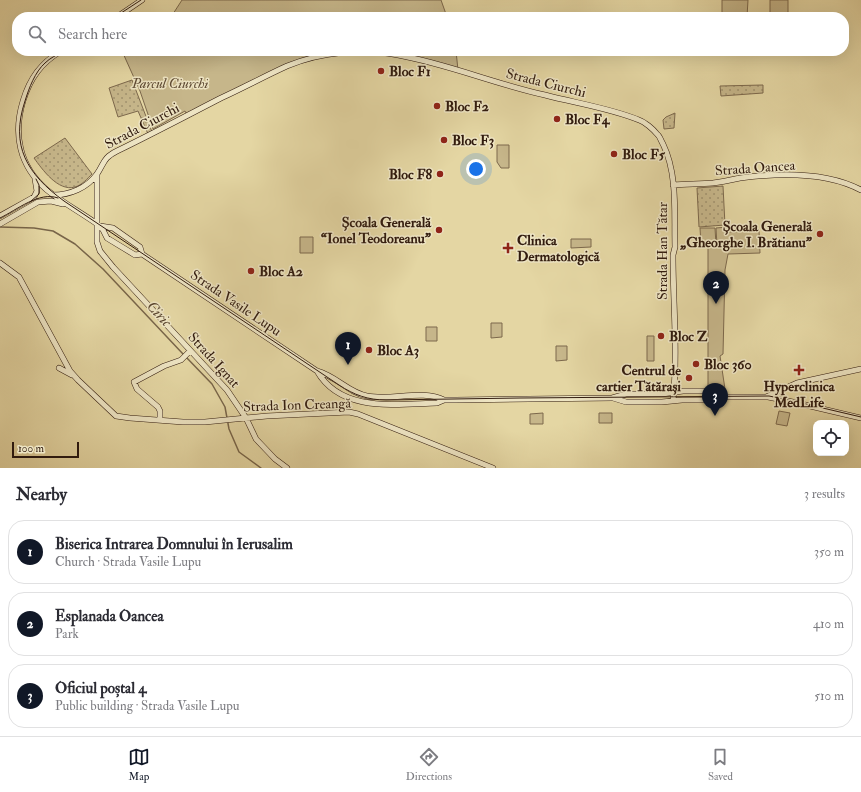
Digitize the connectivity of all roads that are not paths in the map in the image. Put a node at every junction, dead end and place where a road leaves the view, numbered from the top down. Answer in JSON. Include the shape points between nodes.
{"nodes":[{"id":1,"x":142,"y":0,"type":"edge"},
{"id":2,"x":124,"y":12,"type":"edge"},
{"id":3,"x":54,"y":56,"type":"edge"},
{"id":4,"x":322,"y":56,"type":"edge"},
{"id":5,"x":402,"y":56,"type":"edge"},
{"id":6,"x":641,"y":120,"type":"joint"},
{"id":7,"x":34,"y":174,"type":"junction"},
{"id":8,"x":97,"y":174,"type":"junction"},
{"id":9,"x":673,"y":185,"type":"junction"},
{"id":10,"x":861,"y":190,"type":"edge"},
{"id":11,"x":69,"y":194,"type":"junction"},
{"id":12,"x":53,"y":195,"type":"junction"},
{"id":13,"x":67,"y":204,"type":"junction"},
{"id":14,"x":0,"y":216,"type":"edge"},
{"id":15,"x":0,"y":224,"type":"edge"},
{"id":16,"x":98,"y":225,"type":"junction"},
{"id":17,"x":142,"y":254,"type":"junction"},
{"id":18,"x":0,"y":263,"type":"edge"},
{"id":19,"x":189,"y":353,"type":"junction"},
{"id":20,"x":59,"y":368,"type":"dead end"},
{"id":21,"x":861,"y":369,"type":"edge"},
{"id":22,"x":317,"y":371,"type":"junction"},
{"id":23,"x":74,"y":376,"type":"junction"},
{"id":24,"x":674,"y":393,"type":"junction"},
{"id":25,"x":720,"y":397,"type":"junction"},
{"id":26,"x":766,"y":397,"type":"junction"},
{"id":27,"x":612,"y":398,"type":"junction"},
{"id":28,"x":444,"y":400,"type":"junction"},
{"id":29,"x":673,"y":401,"type":"junction"},
{"id":30,"x":246,"y":418,"type":"junction"},
{"id":31,"x":861,"y":418,"type":"edge"},
{"id":32,"x":160,"y":420,"type":"junction"},
{"id":33,"x":287,"y":468,"type":"edge"},
{"id":34,"x":493,"y":468,"type":"edge"}],
"edges":[{"from":1,"to":2,"type":"street"},
{"from":3,"to":7,"type":"street","name":"Strada Vasile Lupu","via":[[44,63],[34,77],[21,108],[19,143],[25,160]]},
{"from":4,"to":8,"type":"street","name":"Strada Ciurchi","via":[[292,64],[112,154],[104,161]]},
{"from":5,"to":6,"type":"street","name":"Strada Ciurchi","via":[[467,72],[513,88]]},
{"from":6,"to":9,"type":"street","name":"Strada Han Tătar","via":[[658,134],[669,159]]},
{"from":7,"to":12,"type":"street","name":"Strada Vasile Lupu"},
{"from":7,"to":14,"type":"street","via":[[37,187],[34,197]]},
{"from":8,"to":11,"type":"street","name":"Strada Ciurchi","via":[[87,184]]},
{"from":8,"to":16,"type":"street"},
{"from":9,"to":10,"type":"street","name":"Strada Oancea","via":[[714,183],[772,175],[834,179]]},
{"from":9,"to":24,"type":"street","name":"Strada Han Tătar"},
{"from":11,"to":12,"type":"street","name":"Strada Ciurchi"},
{"from":11,"to":13,"type":"street"},
{"from":12,"to":13,"type":"street","name":"Strada Vasile Lupu"},
{"from":13,"to":15,"type":"street","via":[[38,202]]},
{"from":13,"to":16,"type":"street","name":"Strada Vasile Lupu"},
{"from":16,"to":17,"type":"street","name":"Strada Vasile Lupu","via":[[107,238],[135,255]]},
{"from":16,"to":17,"type":"street","name":"Strada Vasile Lupu","via":[[113,228],[126,236],[140,247]]},
{"from":16,"to":19,"type":"street","name":"Strada Ignat","via":[[96,242],[100,251]]},
{"from":17,"to":22,"type":"street","name":"Strada Vasile Lupu"},
{"from":18,"to":23,"type":"street","via":[[19,277],[60,355]]},
{"from":19,"to":30,"type":"street","name":"Strada Ignat","via":[[227,390]]},
{"from":19,"to":32,"type":"street","via":[[181,360],[134,382],[137,389],[158,407]]},
{"from":20,"to":23,"type":"street"},
{"from":21,"to":26,"type":"street","name":"Strada Vasile Lupu","via":[[797,383]]},
{"from":22,"to":28,"type":"street","name":"Strada Vasile Lupu","via":[[368,397],[437,396]]},
{"from":22,"to":28,"type":"street","name":"Strada Vasile Lupu","via":[[325,383],[339,393],[365,402],[437,403]]},
{"from":23,"to":32,"type":"street","name":"Strada Ion Creangă","via":[[116,416]]},
{"from":24,"to":25,"type":"street","name":"Strada Vasile Lupu","via":[[707,391]]},
{"from":24,"to":27,"type":"street","name":"Strada Vasile Lupu","via":[[626,394]]},
{"from":24,"to":29,"type":"street","name":"Strada Han Tătar"},
{"from":25,"to":26,"type":"street","name":"Strada Vasile Lupu"},
{"from":25,"to":29,"type":"street","name":"Strada Vasile Lupu"},
{"from":26,"to":31,"type":"street"},
{"from":27,"to":28,"type":"street","name":"Strada Vasile Lupu"},
{"from":27,"to":29,"type":"street","name":"Strada Vasile Lupu","via":[[626,402]]},
{"from":30,"to":32,"type":"street","name":"Strada Ion Creangă","via":[[183,422]]},
{"from":30,"to":33,"type":"street","name":"Strada Ignat","via":[[256,439]]},
{"from":30,"to":34,"type":"street","name":"Strada Ion Creangă","via":[[339,412],[358,414]]}]}
